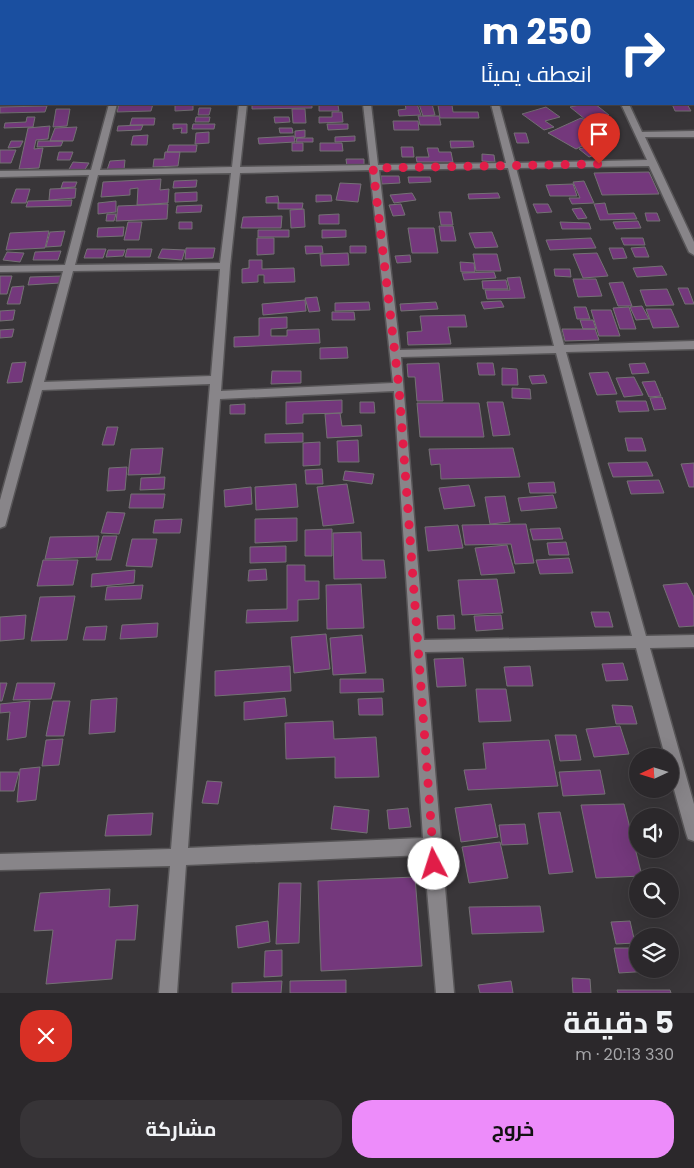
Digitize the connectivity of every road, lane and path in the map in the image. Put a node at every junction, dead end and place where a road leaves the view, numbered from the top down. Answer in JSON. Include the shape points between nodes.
{"nodes":[{"id":1,"x":113,"y":105,"type":"edge"},
{"id":2,"x":242,"y":105,"type":"edge"},
{"id":3,"x":367,"y":105,"type":"edge"},
{"id":4,"x":495,"y":105,"type":"edge"},
{"id":5,"x":625,"y":105,"type":"edge"},
{"id":6,"x":694,"y":134,"type":"edge"},
{"id":7,"x":639,"y":135,"type":"junction"},
{"id":8,"x":652,"y":163,"type":"junction"},
{"id":9,"x":510,"y":166,"type":"junction"},
{"id":10,"x":373,"y":168,"type":"junction"},
{"id":11,"x":236,"y":169,"type":"junction"},
{"id":12,"x":94,"y":173,"type":"junction"},
{"id":13,"x":0,"y":174,"type":"edge"},
{"id":14,"x":694,"y":252,"type":"edge"},
{"id":15,"x":225,"y":266,"type":"junction"},
{"id":16,"x":68,"y":268,"type":"junction"},
{"id":17,"x":0,"y":269,"type":"edge"},
{"id":18,"x":694,"y":345,"type":"edge"},
{"id":19,"x":560,"y":349,"type":"junction"},
{"id":20,"x":395,"y":354,"type":"junction"},
{"id":21,"x":217,"y":380,"type":"junction"},
{"id":22,"x":37,"y":386,"type":"junction"},
{"id":23,"x":399,"y":388,"type":"junction"},
{"id":24,"x":215,"y":395,"type":"junction"},
{"id":25,"x":0,"y":523,"type":"edge"},
{"id":26,"x":694,"y":641,"type":"edge"},
{"id":27,"x":640,"y":642,"type":"junction"},
{"id":28,"x":419,"y":646,"type":"junction"},
{"id":29,"x":694,"y":833,"type":"edge"},
{"id":30,"x":432,"y":846,"type":"junction"},
{"id":31,"x":178,"y":857,"type":"junction"},
{"id":32,"x":0,"y":862,"type":"edge"},
{"id":33,"x":168,"y":993,"type":"edge"},
{"id":34,"x":445,"y":993,"type":"edge"}],
"edges":[{"from":1,"to":12,"type":"street"},
{"from":2,"to":11,"type":"street"},
{"from":3,"to":10,"type":"street"},
{"from":4,"to":9,"type":"street"},
{"from":5,"to":7,"type":"street"},
{"from":6,"to":7,"type":"street"},
{"from":7,"to":8,"type":"street"},
{"from":8,"to":9,"type":"street"},
{"from":8,"to":14,"type":"street"},
{"from":9,"to":10,"type":"street"},
{"from":9,"to":19,"type":"street"},
{"from":10,"to":11,"type":"street"},
{"from":10,"to":20,"type":"street"},
{"from":11,"to":12,"type":"street"},
{"from":11,"to":15,"type":"street"},
{"from":12,"to":13,"type":"street"},
{"from":12,"to":16,"type":"street"},
{"from":15,"to":16,"type":"street"},
{"from":15,"to":21,"type":"street"},
{"from":16,"to":17,"type":"street"},
{"from":16,"to":22,"type":"street"},
{"from":18,"to":19,"type":"street"},
{"from":19,"to":20,"type":"street"},
{"from":19,"to":27,"type":"street"},
{"from":20,"to":23,"type":"street"},
{"from":21,"to":22,"type":"street"},
{"from":21,"to":24,"type":"street"},
{"from":22,"to":25,"type":"street"},
{"from":23,"to":24,"type":"street"},
{"from":23,"to":28,"type":"street"},
{"from":24,"to":31,"type":"street"},
{"from":26,"to":27,"type":"street"},
{"from":27,"to":28,"type":"street"},
{"from":27,"to":29,"type":"street"},
{"from":28,"to":30,"type":"street"},
{"from":30,"to":31,"type":"street"},
{"from":30,"to":34,"type":"street"},
{"from":31,"to":32,"type":"street"},
{"from":31,"to":33,"type":"street"}]}
